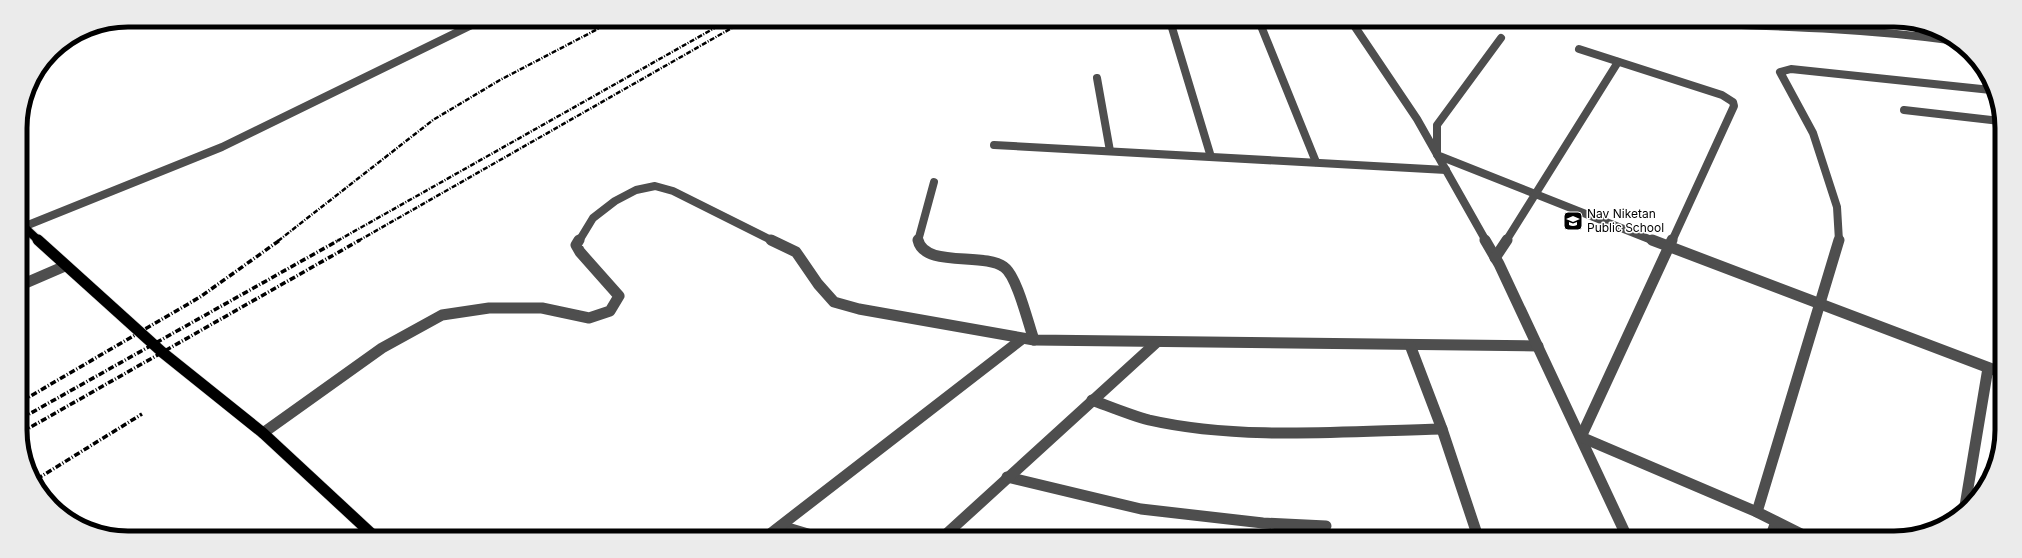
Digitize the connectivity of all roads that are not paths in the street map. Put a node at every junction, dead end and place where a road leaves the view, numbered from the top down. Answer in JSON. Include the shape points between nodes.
{"nodes":[{"id":1,"x":468,"y":27,"type":"edge"},
{"id":2,"x":1172,"y":27,"type":"edge"},
{"id":3,"x":1261,"y":27,"type":"edge"},
{"id":4,"x":1354,"y":27,"type":"edge"},
{"id":5,"x":1793,"y":27,"type":"edge"},
{"id":6,"x":1501,"y":38,"type":"dead end"},
{"id":7,"x":1942,"y":39,"type":"edge"},
{"id":8,"x":1579,"y":49,"type":"dead end"},
{"id":9,"x":1618,"y":62,"type":"junction"},
{"id":10,"x":1097,"y":78,"type":"dead end"},
{"id":11,"x":1988,"y":90,"type":"edge"},
{"id":12,"x":1904,"y":110,"type":"dead end"},
{"id":13,"x":1994,"y":120,"type":"edge"},
{"id":14,"x":994,"y":145,"type":"dead end"},
{"id":15,"x":1110,"y":151,"type":"junction"},
{"id":16,"x":1437,"y":155,"type":"junction"},
{"id":17,"x":1211,"y":157,"type":"junction"},
{"id":18,"x":1316,"y":162,"type":"junction"},
{"id":19,"x":1446,"y":170,"type":"junction"},
{"id":20,"x":934,"y":182,"type":"dead end"},
{"id":21,"x":1537,"y":193,"type":"junction"},
{"id":22,"x":27,"y":223,"type":"edge"},
{"id":23,"x":27,"y":230,"type":"edge"},
{"id":24,"x":1668,"y":246,"type":"junction"},
{"id":25,"x":1495,"y":258,"type":"junction"},
{"id":26,"x":65,"y":266,"type":"junction"},
{"id":27,"x":27,"y":282,"type":"edge"},
{"id":28,"x":1820,"y":303,"type":"junction"},
{"id":29,"x":1022,"y":339,"type":"junction"},
{"id":30,"x":1034,"y":340,"type":"junction"},
{"id":31,"x":1156,"y":342,"type":"junction"},
{"id":32,"x":1410,"y":345,"type":"junction"},
{"id":33,"x":1538,"y":346,"type":"junction"},
{"id":34,"x":1988,"y":368,"type":"junction"},
{"id":35,"x":1995,"y":370,"type":"edge"},
{"id":36,"x":1092,"y":400,"type":"junction"},
{"id":37,"x":1442,"y":429,"type":"junction"},
{"id":38,"x":263,"y":433,"type":"junction"},
{"id":39,"x":1581,"y":437,"type":"junction"},
{"id":40,"x":1007,"y":477,"type":"junction"},
{"id":41,"x":1966,"y":501,"type":"edge"},
{"id":42,"x":1757,"y":512,"type":"junction"},
{"id":43,"x":1776,"y":522,"type":"junction"},
{"id":44,"x":781,"y":526,"type":"junction"},
{"id":45,"x":1326,"y":526,"type":"dead end"},
{"id":46,"x":369,"y":531,"type":"edge"},
{"id":47,"x":774,"y":531,"type":"edge"},
{"id":48,"x":798,"y":531,"type":"edge"},
{"id":49,"x":949,"y":531,"type":"edge"},
{"id":50,"x":1476,"y":531,"type":"edge"},
{"id":51,"x":1624,"y":531,"type":"edge"},
{"id":52,"x":1773,"y":531,"type":"edge"},
{"id":53,"x":1794,"y":531,"type":"edge"}],
"edges":[{"from":1,"to":22,"type":"street","via":[[222,147]]},
{"from":2,"to":17,"type":"street"},
{"from":3,"to":18,"type":"street"},
{"from":4,"to":16,"type":"street","via":[[1417,119]]},
{"from":5,"to":7,"type":"street","via":[[1889,32]]},
{"from":6,"to":16,"type":"street","via":[[1437,126]]},
{"from":8,"to":9,"type":"street"},
{"from":9,"to":21,"type":"street"},
{"from":9,"to":24,"type":"street","via":[[1722,95],[1733,102],[1734,106]]},
{"from":10,"to":15,"type":"street"},
{"from":11,"to":28,"type":"street","via":[[1791,69],[1780,72],[1813,133],[1837,207],[1839,239]]},
{"from":12,"to":13,"type":"street"},
{"from":14,"to":15,"type":"street"},
{"from":15,"to":17,"type":"street"},
{"from":16,"to":19,"type":"street"},
{"from":16,"to":21,"type":"street"},
{"from":17,"to":18,"type":"street"},
{"from":18,"to":19,"type":"street"},
{"from":19,"to":25,"type":"street"},
{"from":20,"to":30,"type":"street","via":[[918,241],[920,248],[944,257],[995,261],[1009,269]]},
{"from":21,"to":24,"type":"street"},
{"from":21,"to":25,"type":"street"},
{"from":23,"to":26,"type":"main road"},
{"from":24,"to":28,"type":"street"},
{"from":24,"to":39,"type":"street"},
{"from":25,"to":33,"type":"street"},
{"from":26,"to":27,"type":"street"},
{"from":26,"to":38,"type":"main road","via":[[162,352]]},
{"from":28,"to":34,"type":"street"},
{"from":28,"to":42,"type":"street"},
{"from":29,"to":30,"type":"street"},
{"from":29,"to":38,"type":"street","via":[[834,302],[796,252],[673,191],[655,186],[636,190],[592,218],[576,245],[584,259],[607,281],[618,296],[610,311],[589,318],[542,308],[489,308],[442,315],[382,348]]},
{"from":29,"to":44,"type":"street"},
{"from":30,"to":31,"type":"street"},
{"from":31,"to":32,"type":"street"},
{"from":31,"to":36,"type":"street"},
{"from":32,"to":33,"type":"street"},
{"from":32,"to":37,"type":"street"},
{"from":33,"to":39,"type":"street"},
{"from":34,"to":35,"type":"street"},
{"from":34,"to":41,"type":"street"},
{"from":36,"to":37,"type":"street","via":[[1154,421],[1205,427],[1279,431]]},
{"from":36,"to":40,"type":"street"},
{"from":37,"to":50,"type":"street"},
{"from":38,"to":46,"type":"main road"},
{"from":39,"to":42,"type":"street"},
{"from":39,"to":51,"type":"street"},
{"from":40,"to":45,"type":"street","via":[[1141,509],[1263,523]]},
{"from":40,"to":49,"type":"street"},
{"from":42,"to":43,"type":"street"},
{"from":43,"to":52,"type":"street"},
{"from":43,"to":53,"type":"street"},
{"from":44,"to":47,"type":"street"},
{"from":44,"to":48,"type":"street"}]}
